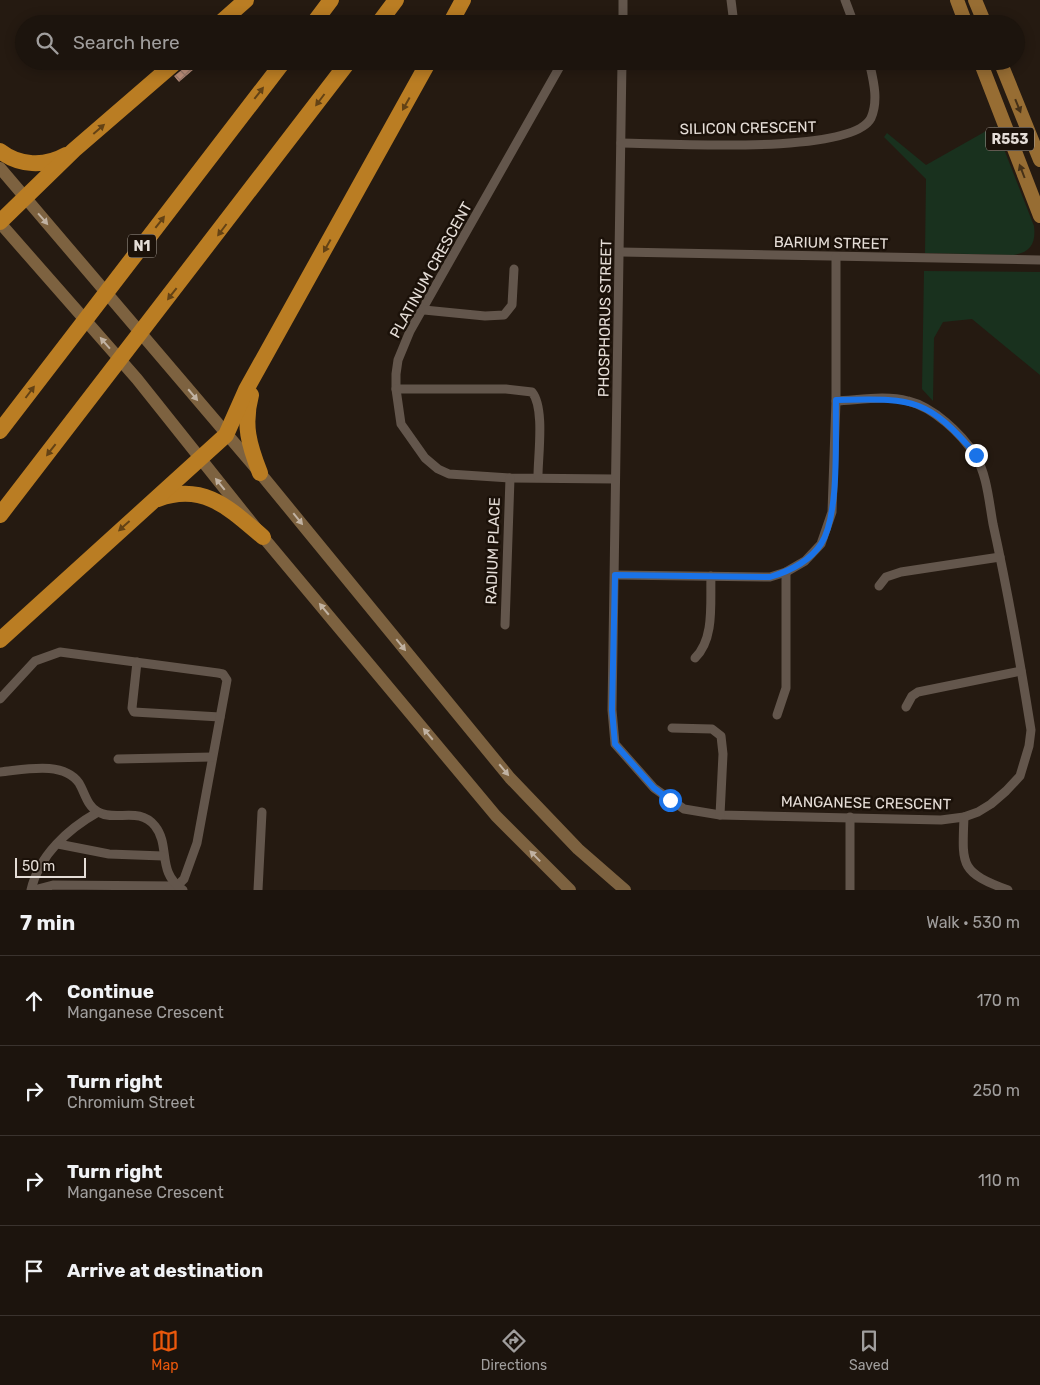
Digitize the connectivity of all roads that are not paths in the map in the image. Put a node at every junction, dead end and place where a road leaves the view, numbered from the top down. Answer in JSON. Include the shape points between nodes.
{"nodes":[{"id":1,"x":246,"y":0,"type":"edge"},
{"id":2,"x":331,"y":0,"type":"edge"},
{"id":3,"x":396,"y":0,"type":"edge"},
{"id":4,"x":463,"y":0,"type":"edge"},
{"id":5,"x":623,"y":0,"type":"edge"},
{"id":6,"x":730,"y":0,"type":"edge"},
{"id":7,"x":845,"y":0,"type":"edge"},
{"id":8,"x":957,"y":0,"type":"edge"},
{"id":9,"x":975,"y":0,"type":"edge"},
{"id":10,"x":229,"y":15,"type":"edge"},
{"id":11,"x":320,"y":15,"type":"edge"},
{"id":12,"x":385,"y":15,"type":"edge"},
{"id":13,"x":455,"y":15,"type":"edge"},
{"id":14,"x":623,"y":15,"type":"edge"},
{"id":15,"x":732,"y":15,"type":"edge"},
{"id":16,"x":851,"y":15,"type":"edge"},
{"id":17,"x":963,"y":15,"type":"edge"},
{"id":18,"x":981,"y":15,"type":"edge"},
{"id":19,"x":167,"y":70,"type":"edge"},
{"id":20,"x":277,"y":70,"type":"edge"},
{"id":21,"x":342,"y":70,"type":"edge"},
{"id":22,"x":424,"y":70,"type":"edge"},
{"id":23,"x":558,"y":70,"type":"edge"},
{"id":24,"x":622,"y":70,"type":"edge"},
{"id":25,"x":871,"y":70,"type":"edge"},
{"id":26,"x":983,"y":70,"type":"edge"},
{"id":27,"x":1004,"y":70,"type":"edge"},
{"id":28,"x":621,"y":143,"type":"junction"},
{"id":29,"x":74,"y":150,"type":"junction"},
{"id":30,"x":0,"y":151,"type":"edge"},
{"id":31,"x":1040,"y":160,"type":"edge"},
{"id":32,"x":0,"y":168,"type":"edge"},
{"id":33,"x":25,"y":198,"type":"junction"},
{"id":34,"x":1040,"y":216,"type":"edge"},
{"id":35,"x":0,"y":222,"type":"edge"},
{"id":36,"x":621,"y":252,"type":"junction"},
{"id":37,"x":836,"y":257,"type":"junction"},
{"id":38,"x":1040,"y":260,"type":"edge"},
{"id":39,"x":514,"y":269,"type":"dead end"},
{"id":40,"x":424,"y":310,"type":"junction"},
{"id":41,"x":257,"y":372,"type":"junction"},
{"id":42,"x":396,"y":388,"type":"junction"},
{"id":43,"x":836,"y":400,"type":"junction"},
{"id":44,"x":0,"y":431,"type":"edge"},
{"id":45,"x":226,"y":435,"type":"junction"},
{"id":46,"x":200,"y":460,"type":"junction"},
{"id":47,"x":260,"y":473,"type":"junction"},
{"id":48,"x":538,"y":476,"type":"junction"},
{"id":49,"x":510,"y":478,"type":"junction"},
{"id":50,"x":615,"y":479,"type":"junction"},
{"id":51,"x":151,"y":502,"type":"junction"},
{"id":52,"x":0,"y":516,"type":"edge"},
{"id":53,"x":263,"y":537,"type":"junction"},
{"id":54,"x":1000,"y":556,"type":"junction"},
{"id":55,"x":786,"y":572,"type":"junction"},
{"id":56,"x":615,"y":575,"type":"junction"},
{"id":57,"x":711,"y":576,"type":"junction"},
{"id":58,"x":879,"y":586,"type":"dead end"},
{"id":59,"x":505,"y":625,"type":"dead end"},
{"id":60,"x":0,"y":640,"type":"edge"},
{"id":61,"x":696,"y":658,"type":"dead end"},
{"id":62,"x":137,"y":662,"type":"junction"},
{"id":63,"x":1021,"y":670,"type":"junction"},
{"id":64,"x":0,"y":699,"type":"edge"},
{"id":65,"x":906,"y":707,"type":"dead end"},
{"id":66,"x":777,"y":714,"type":"dead end"},
{"id":67,"x":220,"y":717,"type":"junction"},
{"id":68,"x":672,"y":728,"type":"dead end"},
{"id":69,"x":212,"y":757,"type":"junction"},
{"id":70,"x":118,"y":759,"type":"dead end"},
{"id":71,"x":0,"y":772,"type":"edge"},
{"id":72,"x":98,"y":812,"type":"junction"},
{"id":73,"x":262,"y":812,"type":"dead end"},
{"id":74,"x":720,"y":815,"type":"junction"},
{"id":75,"x":850,"y":817,"type":"junction"},
{"id":76,"x":964,"y":818,"type":"junction"},
{"id":77,"x":58,"y":844,"type":"junction"},
{"id":78,"x":163,"y":856,"type":"junction"},
{"id":79,"x":180,"y":888,"type":"edge"},
{"id":80,"x":33,"y":890,"type":"edge"},
{"id":81,"x":258,"y":890,"type":"edge"},
{"id":82,"x":570,"y":890,"type":"edge"},
{"id":83,"x":625,"y":890,"type":"edge"},
{"id":84,"x":850,"y":890,"type":"edge"},
{"id":85,"x":1008,"y":890,"type":"edge"}],
"edges":[{"from":1,"to":10,"type":"highway"},
{"from":2,"to":11,"type":"highway"},
{"from":3,"to":12,"type":"highway"},
{"from":4,"to":13,"type":"highway"},
{"from":5,"to":14,"type":"street"},
{"from":6,"to":15,"type":"street"},
{"from":7,"to":16,"type":"street"},
{"from":8,"to":17,"type":"main road"},
{"from":9,"to":18,"type":"main road"},
{"from":29,"to":19,"type":"highway","one_way":true},
{"from":44,"to":20,"type":"highway","number":"N1","one_way":true},
{"from":21,"to":52,"type":"highway","one_way":true},
{"from":22,"to":41,"type":"highway","one_way":true},
{"from":23,"to":40,"type":"street","name":"PLATINUM CRESCENT"},
{"from":24,"to":28,"type":"street","name":"PHOSPHORUS STREET"},
{"from":25,"to":28,"type":"street","name":"SILICON CRESCENT","via":[[874,85],[871,118],[860,129],[848,134],[822,141],[776,144]]},
{"from":34,"to":26,"type":"main road","number":"R553","one_way":true},
{"from":27,"to":31,"type":"main road","number":"R553","one_way":true},
{"from":28,"to":36,"type":"street","name":"PHOSPHORUS STREET"},
{"from":29,"to":30,"type":"highway","via":[[58,160],[38,164],[7,157]]},
{"from":29,"to":33,"type":"highway"},
{"from":32,"to":33,"type":"main road"},
{"from":33,"to":35,"type":"highway"},
{"from":33,"to":45,"type":"main road","one_way":true},
{"from":46,"to":35,"type":"main road","one_way":true,"via":[[137,379]]},
{"from":36,"to":37,"type":"street","name":"BARIUM STREET"},
{"from":36,"to":50,"type":"street","name":"PHOSPHORUS STREET"},
{"from":37,"to":38,"type":"street","name":"BARIUM STREET"},
{"from":37,"to":43,"type":"street"},
{"from":39,"to":40,"type":"street","via":[[512,305],[504,314],[485,316]]},
{"from":40,"to":42,"type":"street","name":"PLATINUM CRESCENT","via":[[410,331],[398,360]]},
{"from":41,"to":45,"type":"highway"},
{"from":41,"to":47,"type":"highway","via":[[246,411],[246,424],[248,441]]},
{"from":42,"to":48,"type":"street","via":[[532,392],[539,409]]},
{"from":42,"to":49,"type":"street","name":"PLATINUM CRESCENT","via":[[401,424],[425,458],[438,469],[449,474]]},
{"from":43,"to":54,"type":"street","name":"MANGANESE CRESCENT","via":[[908,401],[930,411],[947,424],[976,455],[983,473]]},
{"from":43,"to":55,"type":"street","via":[[832,512],[821,544],[805,561]]},
{"from":45,"to":46,"type":"highway"},
{"from":45,"to":47,"type":"main road"},
{"from":46,"to":51,"type":"highway"},
{"from":53,"to":46,"type":"main road","one_way":true},
{"from":47,"to":83,"type":"main road","one_way":true,"via":[[510,778],[578,849]]},
{"from":48,"to":49,"type":"street","name":"PLATINUM CRESCENT"},
{"from":48,"to":50,"type":"street","name":"PLATINUM CRESCENT"},
{"from":49,"to":59,"type":"street","name":"RADIUM PLACE"},
{"from":50,"to":56,"type":"street","name":"PHOSPHORUS STREET"},
{"from":51,"to":53,"type":"highway","via":[[178,494],[205,496],[224,504]]},
{"from":51,"to":60,"type":"highway","one_way":true},
{"from":82,"to":53,"type":"main road","one_way":true,"via":[[496,816]]},
{"from":54,"to":58,"type":"street","via":[[893,574]]},
{"from":54,"to":63,"type":"street","name":"MANGANESE CRESCENT"},
{"from":55,"to":57,"type":"street","via":[[770,577]]},
{"from":55,"to":66,"type":"street","via":[[786,688]]},
{"from":56,"to":57,"type":"street"},
{"from":56,"to":74,"type":"street","name":"MANGANESE CRESCENT","via":[[612,710],[615,744],[654,788],[670,800],[693,812]]},
{"from":57,"to":61,"type":"street","via":[[707,640]]},
{"from":62,"to":64,"type":"street","via":[[77,652],[50,654],[35,661]]},
{"from":62,"to":67,"type":"street","via":[[223,674],[228,685]]},
{"from":62,"to":67,"type":"street","via":[[134,712]]},
{"from":63,"to":65,"type":"street","via":[[918,692]]},
{"from":63,"to":76,"type":"street","name":"MANGANESE CRESCENT","via":[[1031,730],[1020,776],[991,804]]},
{"from":67,"to":69,"type":"street"},
{"from":68,"to":74,"type":"street","via":[[712,729],[721,736],[724,754]]},
{"from":69,"to":70,"type":"street"},
{"from":69,"to":79,"type":"street","via":[[196,843]]},
{"from":71,"to":72,"type":"street","via":[[63,771],[78,782]]},
{"from":72,"to":77,"type":"street","via":[[73,826]]},
{"from":72,"to":78,"type":"street","via":[[130,814],[150,821],[160,835]]},
{"from":73,"to":81,"type":"street"},
{"from":74,"to":75,"type":"street","name":"MANGANESE CRESCENT"},
{"from":75,"to":76,"type":"street","name":"MANGANESE CRESCENT"},
{"from":75,"to":84,"type":"street"},
{"from":76,"to":85,"type":"street","via":[[963,849],[968,870],[980,879]]},
{"from":77,"to":78,"type":"street","via":[[100,853]]},
{"from":77,"to":80,"type":"street","via":[[34,875]]},
{"from":78,"to":79,"type":"street","via":[[170,879]]},
{"from":79,"to":80,"type":"street","via":[[53,886]]}]}
